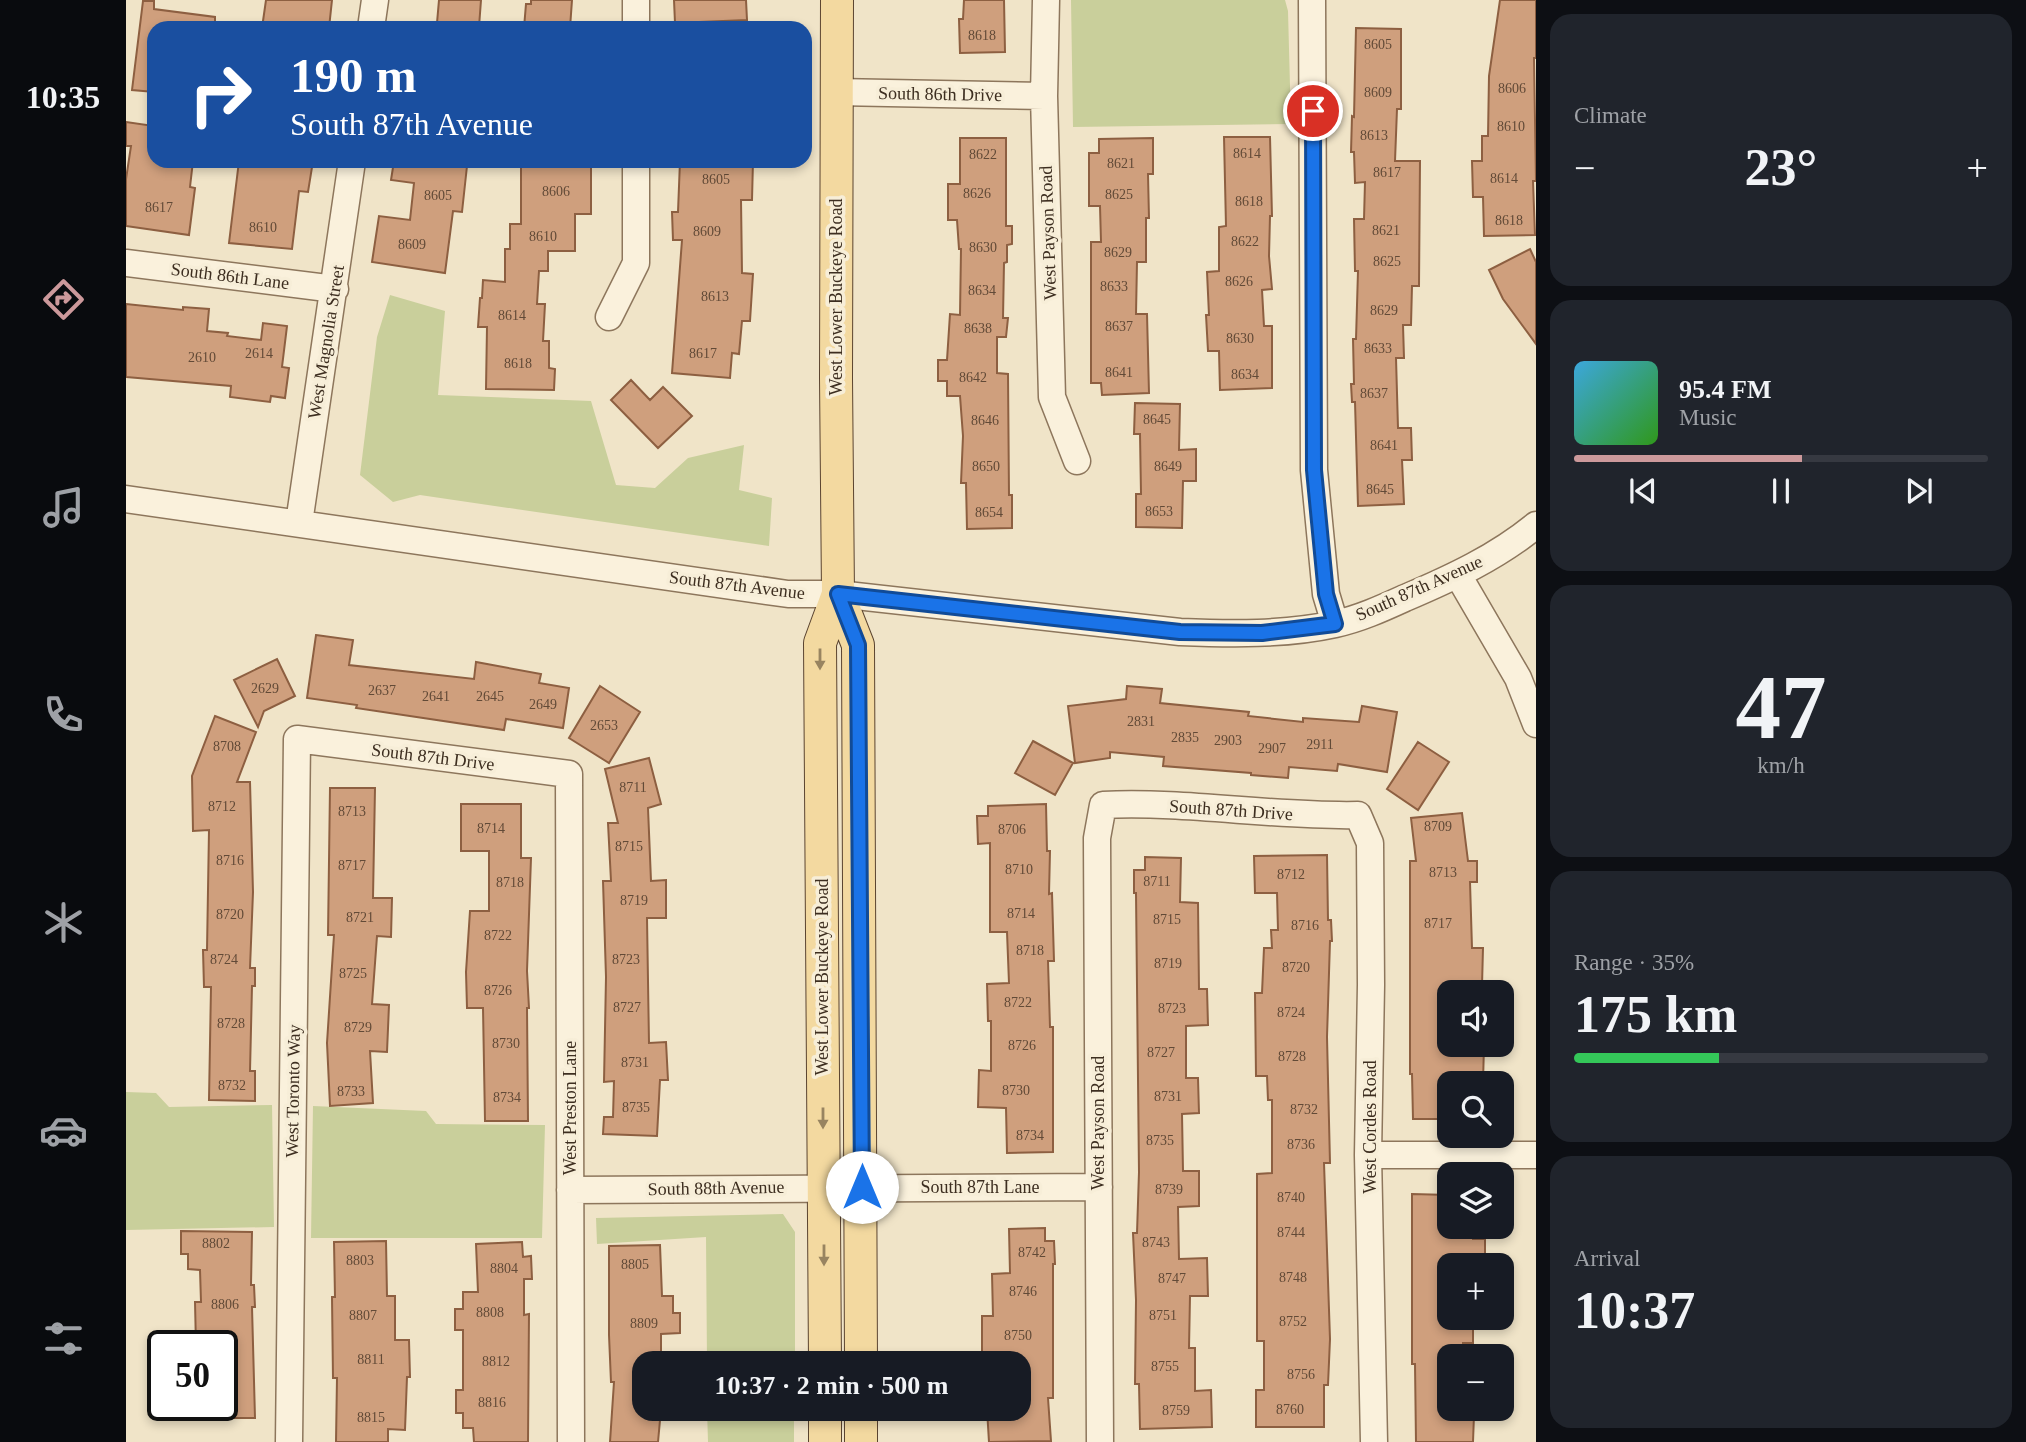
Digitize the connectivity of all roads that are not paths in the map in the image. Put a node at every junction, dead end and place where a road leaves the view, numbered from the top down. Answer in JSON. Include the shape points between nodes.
{"nodes":[{"id":1,"x":375,"y":0,"type":"edge"},
{"id":2,"x":636,"y":0,"type":"edge"},
{"id":3,"x":837,"y":0,"type":"edge"},
{"id":4,"x":1046,"y":0,"type":"edge"},
{"id":5,"x":1312,"y":0,"type":"edge"},
{"id":6,"x":371,"y":21,"type":"edge"},
{"id":7,"x":636,"y":21,"type":"edge"},
{"id":8,"x":836,"y":92,"type":"junction"},
{"id":9,"x":1044,"y":96,"type":"junction"},
{"id":10,"x":351,"y":168,"type":"edge"},
{"id":11,"x":636,"y":168,"type":"edge"},
{"id":12,"x":126,"y":263,"type":"edge"},
{"id":13,"x":335,"y":289,"type":"junction"},
{"id":14,"x":609,"y":317,"type":"dead end"},
{"id":15,"x":1077,"y":461,"type":"dead end"},
{"id":16,"x":126,"y":499,"type":"edge"},
{"id":17,"x":299,"y":523,"type":"junction"},
{"id":18,"x":1536,"y":525,"type":"edge"},
{"id":19,"x":1458,"y":575,"type":"junction"},
{"id":20,"x":838,"y":594,"type":"junction"},
{"id":21,"x":1335,"y":624,"type":"junction"},
{"id":22,"x":1536,"y":724,"type":"edge"},
{"id":23,"x":297,"y":739,"type":"joint"},
{"id":24,"x":569,"y":774,"type":"joint"},
{"id":25,"x":1103,"y":805,"type":"joint"},
{"id":26,"x":1358,"y":815,"type":"joint"},
{"id":27,"x":1368,"y":1155,"type":"junction"},
{"id":28,"x":1536,"y":1155,"type":"edge"},
{"id":29,"x":824,"y":1187,"type":"junction"},
{"id":30,"x":862,"y":1187,"type":"junction"},
{"id":31,"x":1099,"y":1187,"type":"junction"},
{"id":32,"x":570,"y":1190,"type":"junction"},
{"id":33,"x":825,"y":1351,"type":"edge"},
{"id":34,"x":861,"y":1351,"type":"edge"},
{"id":35,"x":825,"y":1421,"type":"edge"},
{"id":36,"x":861,"y":1421,"type":"edge"},
{"id":37,"x":289,"y":1442,"type":"edge"},
{"id":38,"x":571,"y":1442,"type":"edge"},
{"id":39,"x":825,"y":1442,"type":"edge"},
{"id":40,"x":861,"y":1442,"type":"edge"},
{"id":41,"x":1100,"y":1442,"type":"edge"},
{"id":42,"x":1374,"y":1442,"type":"edge"}],
"edges":[{"from":1,"to":6,"type":"street"},
{"from":2,"to":7,"type":"street"},
{"from":3,"to":8,"type":"main road","name":"West Lower Buckeye Road"},
{"from":4,"to":9,"type":"street","name":"West Payson Road"},
{"from":5,"to":21,"type":"street","via":[[1314,470],[1326,594]]},
{"from":8,"to":9,"type":"street","name":"South 86th Drive"},
{"from":8,"to":20,"type":"main road","name":"West Lower Buckeye Road"},
{"from":9,"to":15,"type":"street","name":"West Payson Road","via":[[1052,397]]},
{"from":10,"to":13,"type":"street","name":"West Magnolia Street"},
{"from":11,"to":14,"type":"street","via":[[636,263]]},
{"from":12,"to":13,"type":"street","name":"South 86th Lane"},
{"from":13,"to":17,"type":"street","name":"West Magnolia Street"},
{"from":16,"to":17,"type":"street","name":"South 87th Avenue"},
{"from":17,"to":20,"type":"street","name":"South 87th Avenue","via":[[788,594]]},
{"from":18,"to":19,"type":"street","name":"South 87th Avenue"},
{"from":19,"to":21,"type":"street","name":"South 87th Avenue"},
{"from":19,"to":22,"type":"street","via":[[1518,678]]},
{"from":20,"to":21,"type":"street","name":"South 87th Avenue","via":[[1180,632],[1262,633]]},
{"from":20,"to":29,"type":"main road","name":"West Lower Buckeye Road","one_way":true,"via":[[820,643]]},
{"from":20,"to":30,"type":"main road","name":"West Lower Buckeye Road","via":[[858,645]]},
{"from":23,"to":24,"type":"street","name":"South 87th Drive"},
{"from":23,"to":37,"type":"street","name":"West Toronto Way"},
{"from":24,"to":32,"type":"street","name":"West Preston Lane"},
{"from":25,"to":26,"type":"street","name":"South 87th Drive"},
{"from":25,"to":31,"type":"street","name":"West Payson Road","via":[[1097,838]]},
{"from":26,"to":27,"type":"street","name":"West Cordes Road","via":[[1370,843]]},
{"from":27,"to":28,"type":"street"},
{"from":27,"to":42,"type":"street","name":"West Cordes Road"},
{"from":29,"to":30,"type":"street","name":"South 88th Avenue"},
{"from":29,"to":32,"type":"street","name":"South 88th Avenue"},
{"from":29,"to":33,"type":"main road","name":"West Lower Buckeye Road","one_way":true},
{"from":30,"to":31,"type":"street","name":"South 87th Lane"},
{"from":30,"to":34,"type":"main road","name":"West Lower Buckeye Road"},
{"from":31,"to":41,"type":"street","name":"West Payson Road"},
{"from":32,"to":38,"type":"street","name":"West Preston Lane"},
{"from":35,"to":39,"type":"main road"},
{"from":36,"to":40,"type":"main road"}]}
